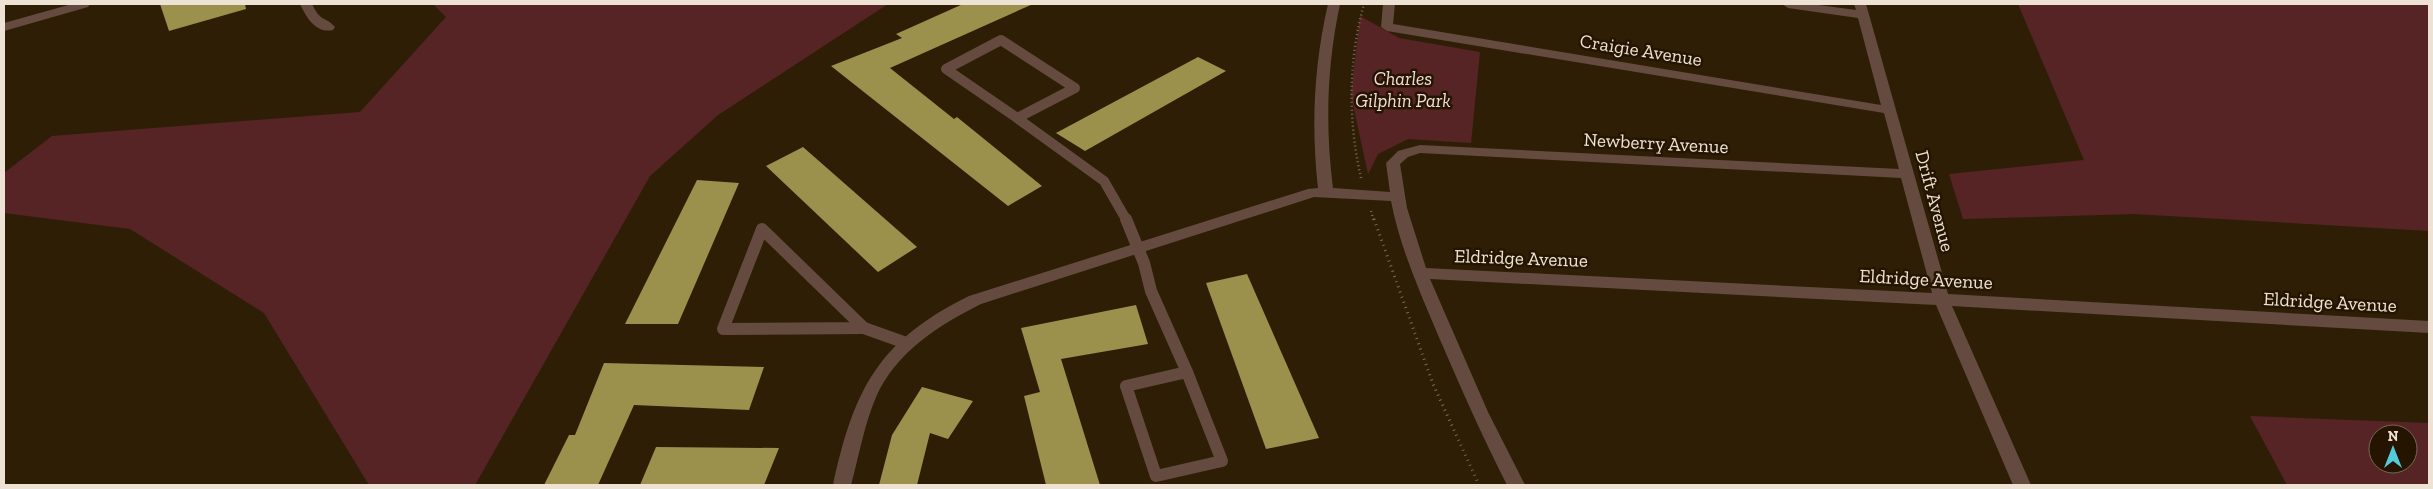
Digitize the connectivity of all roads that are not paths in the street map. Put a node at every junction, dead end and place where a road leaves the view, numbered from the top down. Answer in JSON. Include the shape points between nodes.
{"nodes":[{"id":1,"x":84,"y":4,"type":"edge"},
{"id":2,"x":306,"y":4,"type":"edge"},
{"id":3,"x":1334,"y":4,"type":"edge"},
{"id":4,"x":1389,"y":4,"type":"edge"},
{"id":5,"x":1788,"y":4,"type":"edge"},
{"id":6,"x":1862,"y":10,"type":"edge"},
{"id":7,"x":4,"y":27,"type":"edge"},
{"id":8,"x":329,"y":27,"type":"dead end"},
{"id":9,"x":1889,"y":110,"type":"junction"},
{"id":10,"x":1017,"y":118,"type":"junction"},
{"id":11,"x":1907,"y":174,"type":"junction"},
{"id":12,"x":1326,"y":192,"type":"junction"},
{"id":13,"x":1396,"y":196,"type":"junction"},
{"id":14,"x":1138,"y":246,"type":"junction"},
{"id":15,"x":1420,"y":274,"type":"junction"},
{"id":16,"x":1942,"y":300,"type":"junction"},
{"id":17,"x":864,"y":328,"type":"junction"},
{"id":18,"x":2429,"y":328,"type":"edge"},
{"id":19,"x":906,"y":343,"type":"junction"},
{"id":20,"x":1187,"y":372,"type":"junction"},
{"id":21,"x":842,"y":485,"type":"edge"},
{"id":22,"x":1516,"y":485,"type":"edge"},
{"id":23,"x":2022,"y":485,"type":"edge"}],
"edges":[{"from":1,"to":7,"type":"street"},
{"from":2,"to":8,"type":"street","via":[[313,18]]},
{"from":3,"to":12,"type":"street","via":[[1320,118]]},
{"from":4,"to":9,"type":"street","name":"Craigie Avenue","via":[[1387,27]]},
{"from":5,"to":6,"type":"street"},
{"from":6,"to":9,"type":"street","name":"Drift Avenue"},
{"from":9,"to":11,"type":"street","name":"Drift Avenue"},
{"from":10,"to":10,"type":"lane","via":[[954,74],[946,69],[1001,40],[1075,88]]},
{"from":10,"to":14,"type":"lane","via":[[1104,181]]},
{"from":11,"to":13,"type":"street","name":"Newberry Avenue","via":[[1420,150],[1403,154],[1393,163]]},
{"from":11,"to":16,"type":"street","name":"Drift Avenue"},
{"from":12,"to":13,"type":"street"},
{"from":12,"to":14,"type":"street","via":[[1313,192]]},
{"from":13,"to":15,"type":"street"},
{"from":14,"to":19,"type":"street","via":[[974,300],[950,312]]},
{"from":14,"to":20,"type":"lane","via":[[1151,291]]},
{"from":15,"to":16,"type":"street","name":"Eldridge Avenue","via":[[1651,283]]},
{"from":15,"to":22,"type":"street","via":[[1488,434]]},
{"from":16,"to":18,"type":"street","name":"Eldridge Avenue"},
{"from":16,"to":23,"type":"street","name":"Drift Avenue"},
{"from":17,"to":17,"type":"lane","via":[[803,269],[762,229],[724,328]]},
{"from":17,"to":19,"type":"lane"},
{"from":19,"to":21,"type":"street","via":[[884,368],[868,397]]},
{"from":20,"to":20,"type":"lane","via":[[1222,461],[1156,476],[1126,386]]}]}
